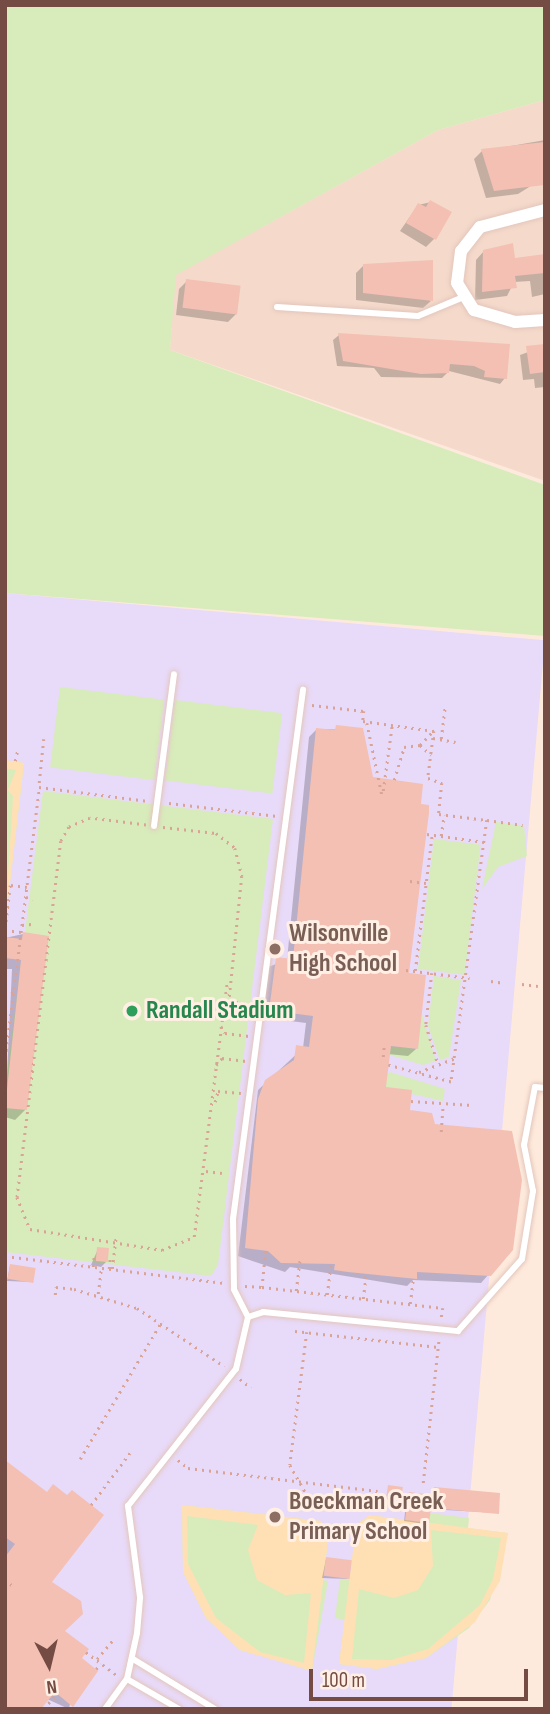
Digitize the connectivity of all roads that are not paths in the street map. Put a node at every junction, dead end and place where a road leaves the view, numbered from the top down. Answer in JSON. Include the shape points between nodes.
{"nodes":[{"id":1,"x":545,"y":211,"type":"edge"},
{"id":2,"x":461,"y":298,"type":"junction"},
{"id":3,"x":277,"y":307,"type":"dead end"},
{"id":4,"x":545,"y":320,"type":"edge"},
{"id":5,"x":174,"y":674,"type":"dead end"},
{"id":6,"x":303,"y":690,"type":"dead end"},
{"id":7,"x":154,"y":826,"type":"road end"},
{"id":8,"x":545,"y":1088,"type":"edge"},
{"id":9,"x":248,"y":1317,"type":"junction"},
{"id":10,"x":133,"y":1659,"type":"junction"},
{"id":11,"x":126,"y":1680,"type":"junction"},
{"id":12,"x":105,"y":1709,"type":"edge"},
{"id":13,"x":179,"y":1709,"type":"edge"},
{"id":14,"x":215,"y":1709,"type":"edge"}],
"edges":[{"from":1,"to":2,"type":"street","via":[[492,220],[470,237],[458,265]]},
{"from":2,"to":3,"type":"lane","via":[[418,316]]},
{"from":2,"to":4,"type":"street","via":[[490,317]]},
{"from":5,"to":7,"type":"lane"},
{"from":6,"to":9,"type":"lane","via":[[261,1005],[252,1037],[233,1219],[234,1285]]},
{"from":8,"to":9,"type":"lane","via":[[535,1087],[524,1145],[533,1191],[522,1259],[458,1331],[263,1312]]},
{"from":9,"to":10,"type":"lane","via":[[233,1374],[128,1506],[140,1597]]},
{"from":10,"to":11,"type":"lane"},
{"from":10,"to":14,"type":"lane"},
{"from":11,"to":12,"type":"lane"},
{"from":11,"to":13,"type":"lane"}]}
